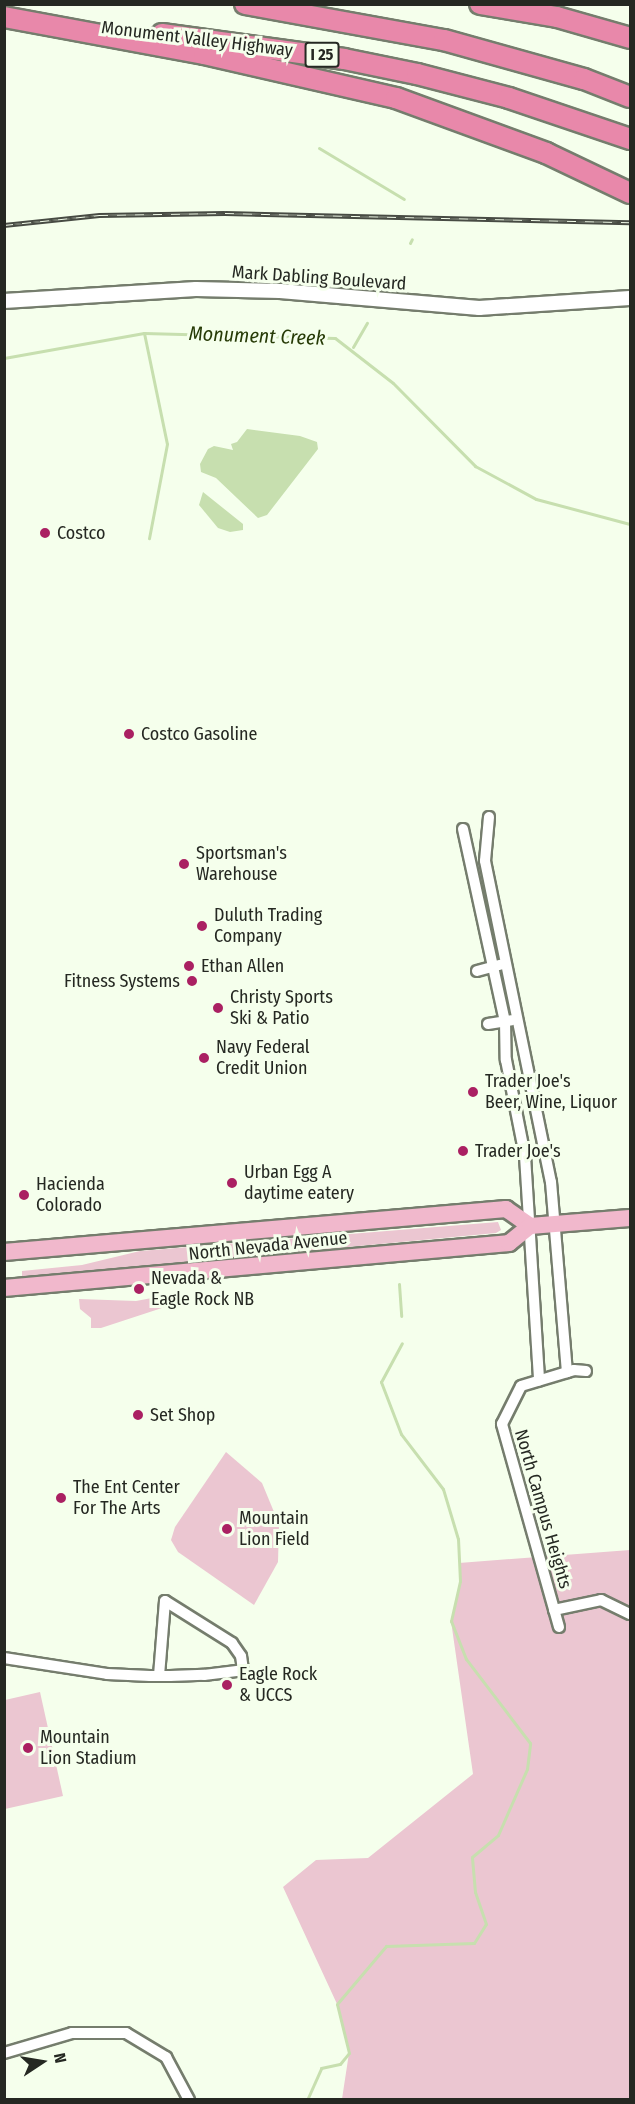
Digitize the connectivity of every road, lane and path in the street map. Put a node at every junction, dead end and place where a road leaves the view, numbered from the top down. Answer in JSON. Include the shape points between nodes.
{"nodes":[{"id":1,"x":245,"y":4,"type":"edge"},
{"id":2,"x":480,"y":4,"type":"edge"},
{"id":3,"x":4,"y":17,"type":"edge"},
{"id":4,"x":630,"y":38,"type":"edge"},
{"id":5,"x":630,"y":97,"type":"edge"},
{"id":6,"x":630,"y":139,"type":"edge"},
{"id":7,"x":630,"y":193,"type":"edge"},
{"id":8,"x":630,"y":298,"type":"edge"},
{"id":9,"x":4,"y":301,"type":"edge"},
{"id":10,"x":489,"y":817,"type":"dead end"},
{"id":11,"x":463,"y":829,"type":"dead end"},
{"id":12,"x":507,"y":964,"type":"junction"},
{"id":13,"x":494,"y":967,"type":"junction"},
{"id":14,"x":477,"y":971,"type":"dead end"},
{"id":15,"x":518,"y":1019,"type":"junction"},
{"id":16,"x":505,"y":1021,"type":"junction"},
{"id":17,"x":488,"y":1024,"type":"dead end"},
{"id":18,"x":630,"y":1218,"type":"edge"},
{"id":19,"x":555,"y":1224,"type":"junction"},
{"id":20,"x":530,"y":1226,"type":"junction"},
{"id":21,"x":4,"y":1252,"type":"edge"},
{"id":22,"x":4,"y":1288,"type":"edge"},
{"id":23,"x":586,"y":1371,"type":"dead end"},
{"id":24,"x":567,"y":1372,"type":"junction"},
{"id":25,"x":539,"y":1381,"type":"junction"},
{"id":26,"x":555,"y":1610,"type":"junction"},
{"id":27,"x":630,"y":1614,"type":"edge"},
{"id":28,"x":559,"y":1627,"type":"dead end"},
{"id":29,"x":4,"y":1658,"type":"edge"},
{"id":30,"x":159,"y":1676,"type":"junction"},
{"id":31,"x":4,"y":2053,"type":"edge"},
{"id":32,"x":189,"y":2100,"type":"edge"}],
"edges":[{"from":1,"to":5,"type":"highway","number":"I 25","via":[[444,40],[563,72]]},
{"from":2,"to":4,"type":"highway","via":[[557,17]]},
{"from":3,"to":6,"type":"highway","name":"Monument Valley Highway","number":"I 25","via":[[344,59],[509,98]]},
{"from":3,"to":7,"type":"highway","via":[[204,54],[396,98],[462,120]]},
{"from":8,"to":9,"type":"street","name":"Mark Dabling Boulevard","via":[[479,308],[280,291],[196,289]]},
{"from":10,"to":12,"type":"street","via":[[485,861]]},
{"from":11,"to":13,"type":"street"},
{"from":12,"to":13,"type":"street"},
{"from":12,"to":15,"type":"street"},
{"from":13,"to":14,"type":"street"},
{"from":13,"to":16,"type":"street"},
{"from":15,"to":16,"type":"street"},
{"from":15,"to":19,"type":"street","via":[[551,1182]]},
{"from":16,"to":17,"type":"street"},
{"from":16,"to":20,"type":"street","via":[[506,1060],[525,1156]]},
{"from":18,"to":19,"type":"main road"},
{"from":19,"to":20,"type":"main road"},
{"from":19,"to":24,"type":"street"},
{"from":20,"to":21,"type":"main road","name":"North Nevada Avenue","via":[[506,1209]]},
{"from":20,"to":22,"type":"main road","name":"North Nevada Avenue","via":[[509,1243]]},
{"from":20,"to":25,"type":"street"},
{"from":23,"to":24,"type":"street","name":"North Campus Heights"},
{"from":24,"to":25,"type":"street","name":"North Campus Heights"},
{"from":25,"to":26,"type":"street","name":"North Campus Heights","via":[[521,1386],[502,1424]]},
{"from":26,"to":27,"type":"street","via":[[601,1600],[621,1606]]},
{"from":26,"to":28,"type":"street","name":"North Campus Heights"},
{"from":29,"to":30,"type":"street","via":[[107,1674]]},
{"from":30,"to":30,"type":"street","via":[[165,1601],[232,1643],[241,1656],[243,1670]]},
{"from":31,"to":32,"type":"street","via":[[72,2033],[126,2033],[166,2057]]}]}
